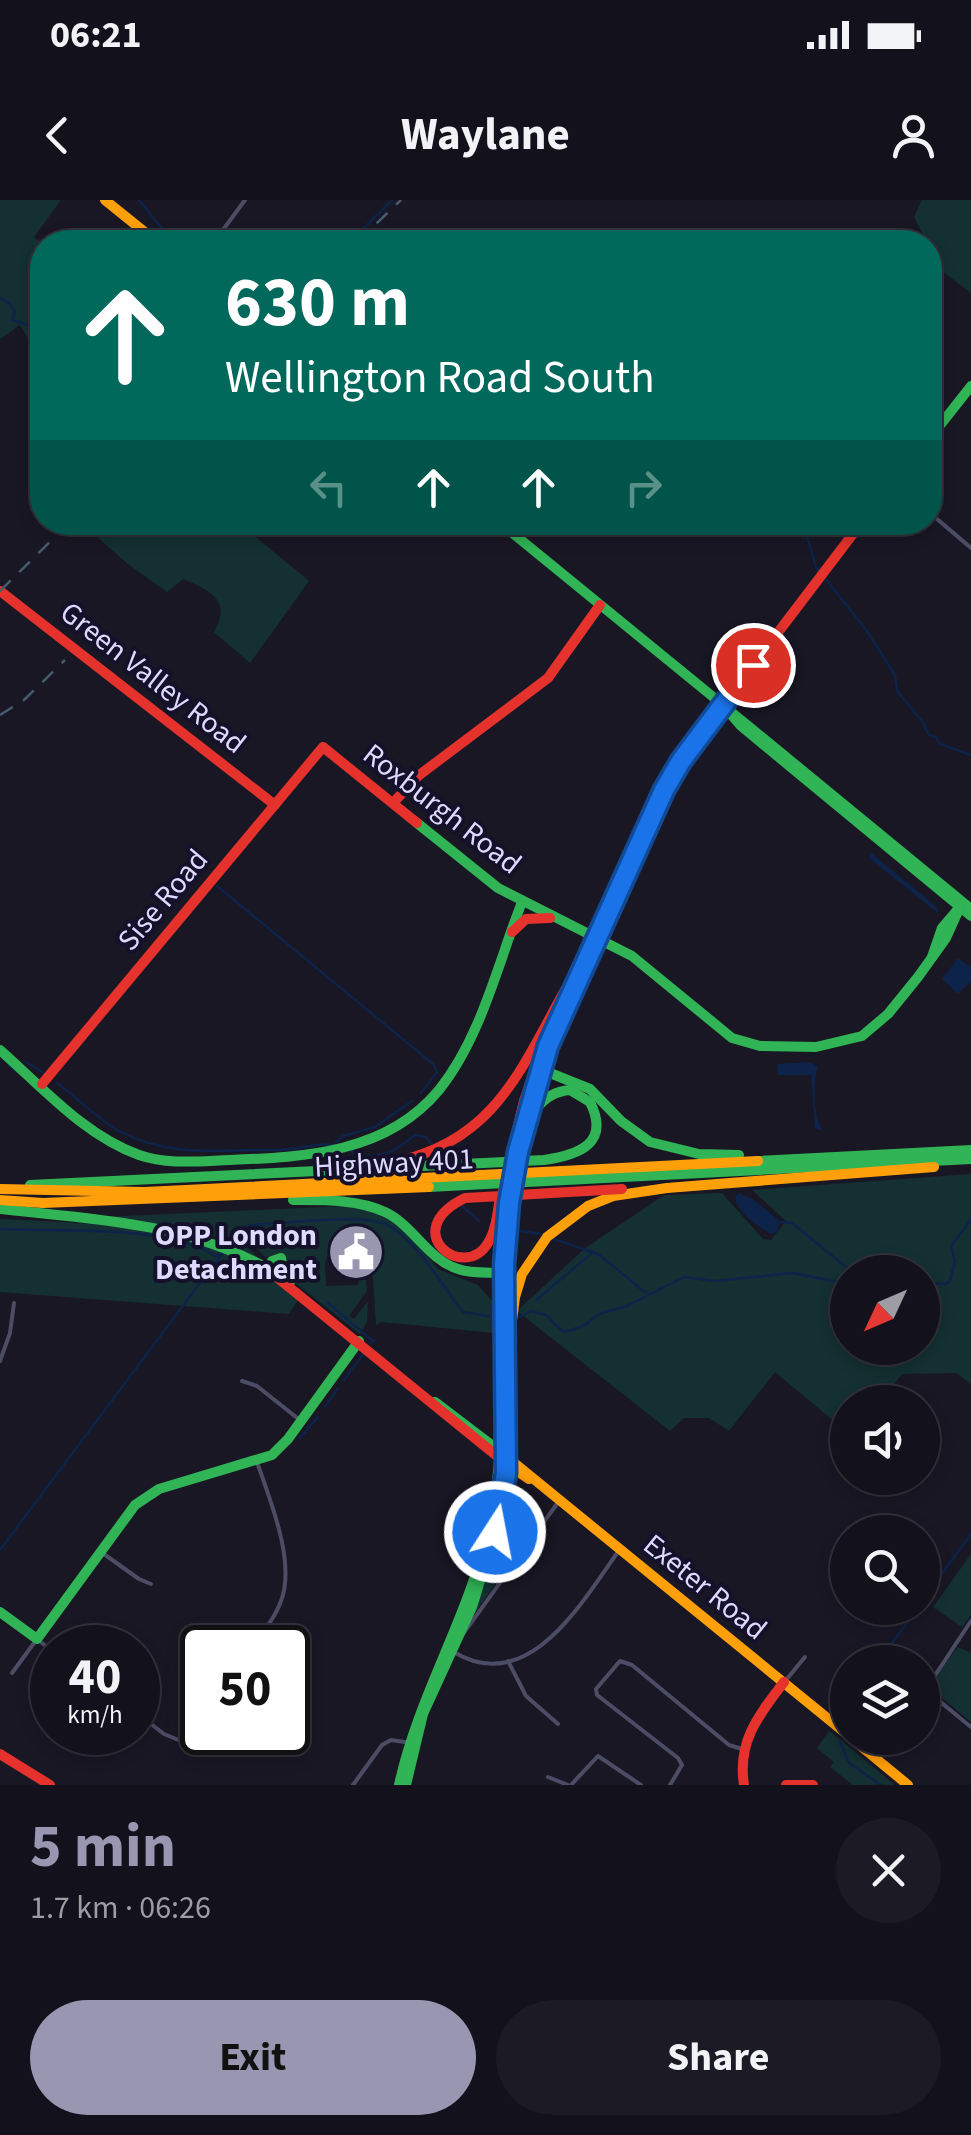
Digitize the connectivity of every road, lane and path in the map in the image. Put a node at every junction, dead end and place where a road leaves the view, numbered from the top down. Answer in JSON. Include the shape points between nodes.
{"nodes":[{"id":1,"x":104,"y":200,"type":"edge"},
{"id":2,"x":245,"y":200,"type":"edge"},
{"id":3,"x":142,"y":230,"type":"edge"},
{"id":4,"x":223,"y":230,"type":"edge"},
{"id":5,"x":971,"y":386,"type":"edge"},
{"id":6,"x":942,"y":423,"type":"edge"},
{"id":7,"x":942,"y":523,"type":"edge"},
{"id":8,"x":515,"y":535,"type":"edge"},
{"id":9,"x":852,"y":535,"type":"edge"},
{"id":10,"x":971,"y":548,"type":"edge"},
{"id":11,"x":0,"y":591,"type":"edge"},
{"id":12,"x":600,"y":605,"type":"junction"},
{"id":13,"x":723,"y":705,"type":"junction"},
{"id":14,"x":323,"y":747,"type":"joint"},
{"id":15,"x":393,"y":803,"type":"junction"},
{"id":16,"x":274,"y":805,"type":"junction"},
{"id":17,"x":522,"y":902,"type":"junction"},
{"id":18,"x":966,"y":906,"type":"edge"},
{"id":19,"x":556,"y":919,"type":"junction"},
{"id":20,"x":508,"y":936,"type":"junction"},
{"id":21,"x":594,"y":938,"type":"junction"},
{"id":22,"x":565,"y":990,"type":"junction"},
{"id":23,"x":0,"y":1050,"type":"edge"},
{"id":24,"x":538,"y":1068,"type":"junction"},
{"id":25,"x":42,"y":1084,"type":"junction"},
{"id":26,"x":971,"y":1150,"type":"edge"},
{"id":27,"x":515,"y":1152,"type":"junction"},
{"id":28,"x":790,"y":1158,"type":"junction"},
{"id":29,"x":971,"y":1162,"type":"edge"},
{"id":30,"x":327,"y":1172,"type":"junction"},
{"id":31,"x":0,"y":1186,"type":"edge"},
{"id":32,"x":667,"y":1188,"type":"junction"},
{"id":33,"x":247,"y":1197,"type":"junction"},
{"id":34,"x":0,"y":1200,"type":"edge"},
{"id":35,"x":504,"y":1204,"type":"junction"},
{"id":36,"x":0,"y":1209,"type":"edge"},
{"id":37,"x":501,"y":1272,"type":"junction"},
{"id":38,"x":274,"y":1274,"type":"junction"},
{"id":39,"x":14,"y":1304,"type":"dead end"},
{"id":40,"x":359,"y":1341,"type":"junction"},
{"id":41,"x":0,"y":1362,"type":"edge"},
{"id":42,"x":506,"y":1366,"type":"junction"},
{"id":43,"x":242,"y":1381,"type":"dead end"},
{"id":44,"x":302,"y":1421,"type":"junction"},
{"id":45,"x":502,"y":1457,"type":"junction"},
{"id":46,"x":256,"y":1462,"type":"junction"},
{"id":47,"x":559,"y":1502,"type":"junction"},
{"id":48,"x":620,"y":1550,"type":"junction"},
{"id":49,"x":99,"y":1551,"type":"junction"},
{"id":50,"x":151,"y":1584,"type":"dead end"},
{"id":51,"x":0,"y":1612,"type":"edge"},
{"id":52,"x":971,"y":1620,"type":"edge"},
{"id":53,"x":46,"y":1625,"type":"edge"},
{"id":54,"x":267,"y":1625,"type":"edge"},
{"id":55,"x":30,"y":1634,"type":"edge"},
{"id":56,"x":30,"y":1648,"type":"edge"},
{"id":57,"x":448,"y":1648,"type":"junction"},
{"id":58,"x":805,"y":1656,"type":"dead end"},
{"id":59,"x":508,"y":1661,"type":"junction"},
{"id":60,"x":12,"y":1673,"type":"dead end"},
{"id":61,"x":784,"y":1682,"type":"junction"},
{"id":62,"x":830,"y":1720,"type":"edge"},
{"id":63,"x":558,"y":1724,"type":"dead end"},
{"id":64,"x":971,"y":1727,"type":"edge"},
{"id":65,"x":410,"y":1743,"type":"junction"},
{"id":66,"x":742,"y":1749,"type":"junction"},
{"id":67,"x":0,"y":1754,"type":"edge"},
{"id":68,"x":872,"y":1755,"type":"edge"},
{"id":69,"x":548,"y":1777,"type":"dead end"},
{"id":70,"x":50,"y":1785,"type":"edge"},
{"id":71,"x":352,"y":1785,"type":"edge"},
{"id":72,"x":402,"y":1785,"type":"edge"},
{"id":73,"x":570,"y":1785,"type":"edge"},
{"id":74,"x":641,"y":1785,"type":"edge"},
{"id":75,"x":670,"y":1785,"type":"edge"},
{"id":76,"x":744,"y":1785,"type":"edge"},
{"id":77,"x":786,"y":1785,"type":"edge"},
{"id":78,"x":813,"y":1785,"type":"edge"},
{"id":79,"x":908,"y":1785,"type":"edge"}],
"edges":[{"from":1,"to":3,"type":"main road"},
{"from":2,"to":4,"type":"street"},
{"from":5,"to":6,"type":"main road"},
{"from":7,"to":10,"type":"street"},
{"from":8,"to":12,"type":"main road"},
{"from":9,"to":13,"type":"main road"},
{"from":11,"to":16,"type":"main road","name":"Green Valley Road"},
{"from":12,"to":13,"type":"main road"},
{"from":12,"to":15,"type":"main road","via":[[548,678],[418,776]]},
{"from":13,"to":18,"type":"main road"},
{"from":13,"to":21,"type":"main road","via":[[681,761]]},
{"from":14,"to":15,"type":"main road","name":"Roxburgh Road"},
{"from":14,"to":16,"type":"main road","name":"Sise Road"},
{"from":15,"to":17,"type":"main road","name":"Roxburgh Road"},
{"from":16,"to":25,"type":"main road","name":"Sise Road"},
{"from":17,"to":19,"type":"main road","name":"Roxburgh Road"},
{"from":17,"to":20,"type":"main road"},
{"from":18,"to":21,"type":"main road","name":"Roxburgh Road","via":[[942,928],[932,958],[877,1025],[857,1038],[766,1049],[732,1038],[648,967]]},
{"from":19,"to":20,"type":"main road","via":[[526,919]]},
{"from":19,"to":21,"type":"main road","name":"Roxburgh Road"},
{"from":20,"to":25,"type":"main road","via":[[460,1057],[438,1091],[410,1118],[349,1149],[312,1157],[175,1162],[140,1155],[109,1140]]},
{"from":21,"to":22,"type":"main road"},
{"from":21,"to":24,"type":"main road"},
{"from":22,"to":24,"type":"main road"},
{"from":22,"to":30,"type":"main road","via":[[496,1106],[454,1144],[403,1162]]},
{"from":23,"to":25,"type":"main road"},
{"from":24,"to":27,"type":"main road"},
{"from":24,"to":28,"type":"main road","via":[[590,1089],[634,1132],[664,1147]]},
{"from":26,"to":28,"type":"main road","name":"Highway 401"},
{"from":27,"to":30,"type":"main road","via":[[547,1095],[575,1091],[594,1106],[593,1139],[576,1154]]},
{"from":27,"to":35,"type":"main road","bridge":true},
{"from":27,"to":35,"type":"main road","bridge":true},
{"from":28,"to":31,"type":"main road","name":"Highway 401","via":[[145,1192]]},
{"from":29,"to":32,"type":"main road"},
{"from":29,"to":33,"type":"main road","name":"Highway 401"},
{"from":30,"to":31,"type":"main road"},
{"from":32,"to":35,"type":"main road","via":[[465,1198],[435,1218],[437,1243],[454,1257],[480,1253]]},
{"from":32,"to":42,"type":"main road","via":[[588,1206],[547,1237],[519,1286]]},
{"from":33,"to":34,"type":"main road","name":"Highway 401"},
{"from":33,"to":37,"type":"main road","via":[[353,1202],[383,1210],[447,1265]]},
{"from":35,"to":37,"type":"main road"},
{"from":36,"to":38,"type":"main road","name":"Exeter Road","via":[[190,1232],[238,1250]]},
{"from":37,"to":42,"type":"main road"},
{"from":37,"to":45,"type":"main road"},
{"from":38,"to":40,"type":"main road","name":"Exeter Road"},
{"from":38,"to":40,"type":"main road","name":"Exeter Road","via":[[270,1265],[278,1258],[286,1278]]},
{"from":39,"to":41,"type":"street"},
{"from":40,"to":44,"type":"main road"},
{"from":40,"to":45,"type":"main road","name":"Exeter Road"},
{"from":42,"to":45,"type":"main road"},
{"from":43,"to":44,"type":"street"},
{"from":44,"to":46,"type":"main road","via":[[280,1449]]},
{"from":45,"to":47,"type":"main road","name":"Exeter Road"},
{"from":45,"to":57,"type":"main road","via":[[479,1568]]},
{"from":45,"to":57,"type":"main road","via":[[500,1508],[484,1573]]},
{"from":46,"to":49,"type":"main road","via":[[152,1493]]},
{"from":46,"to":54,"type":"street","via":[[285,1556],[278,1609]]},
{"from":47,"to":48,"type":"main road","name":"Exeter Road"},
{"from":47,"to":57,"type":"street"},
{"from":48,"to":59,"type":"street","via":[[552,1639]]},
{"from":48,"to":61,"type":"main road","name":"Exeter Road"},
{"from":49,"to":50,"type":"street"},
{"from":49,"to":53,"type":"main road"},
{"from":51,"to":55,"type":"main road"},
{"from":52,"to":64,"type":"street","via":[[928,1686]]},
{"from":56,"to":60,"type":"street"},
{"from":57,"to":59,"type":"street","via":[[472,1660]]},
{"from":57,"to":65,"type":"main road"},
{"from":58,"to":61,"type":"street"},
{"from":59,"to":63,"type":"street","via":[[526,1696]]},
{"from":61,"to":62,"type":"main road","name":"Exeter Road"},
{"from":61,"to":66,"type":"main road"},
{"from":65,"to":71,"type":"street","via":[[382,1745]]},
{"from":65,"to":72,"type":"main road"},
{"from":66,"to":75,"type":"street","via":[[620,1660],[597,1695],[678,1758],[682,1765]]},
{"from":66,"to":76,"type":"main road"},
{"from":67,"to":70,"type":"main road"},
{"from":68,"to":79,"type":"main road","name":"Exeter Road"},
{"from":69,"to":73,"type":"street"},
{"from":73,"to":74,"type":"street","via":[[598,1756]]},
{"from":77,"to":78,"type":"main road"}]}
